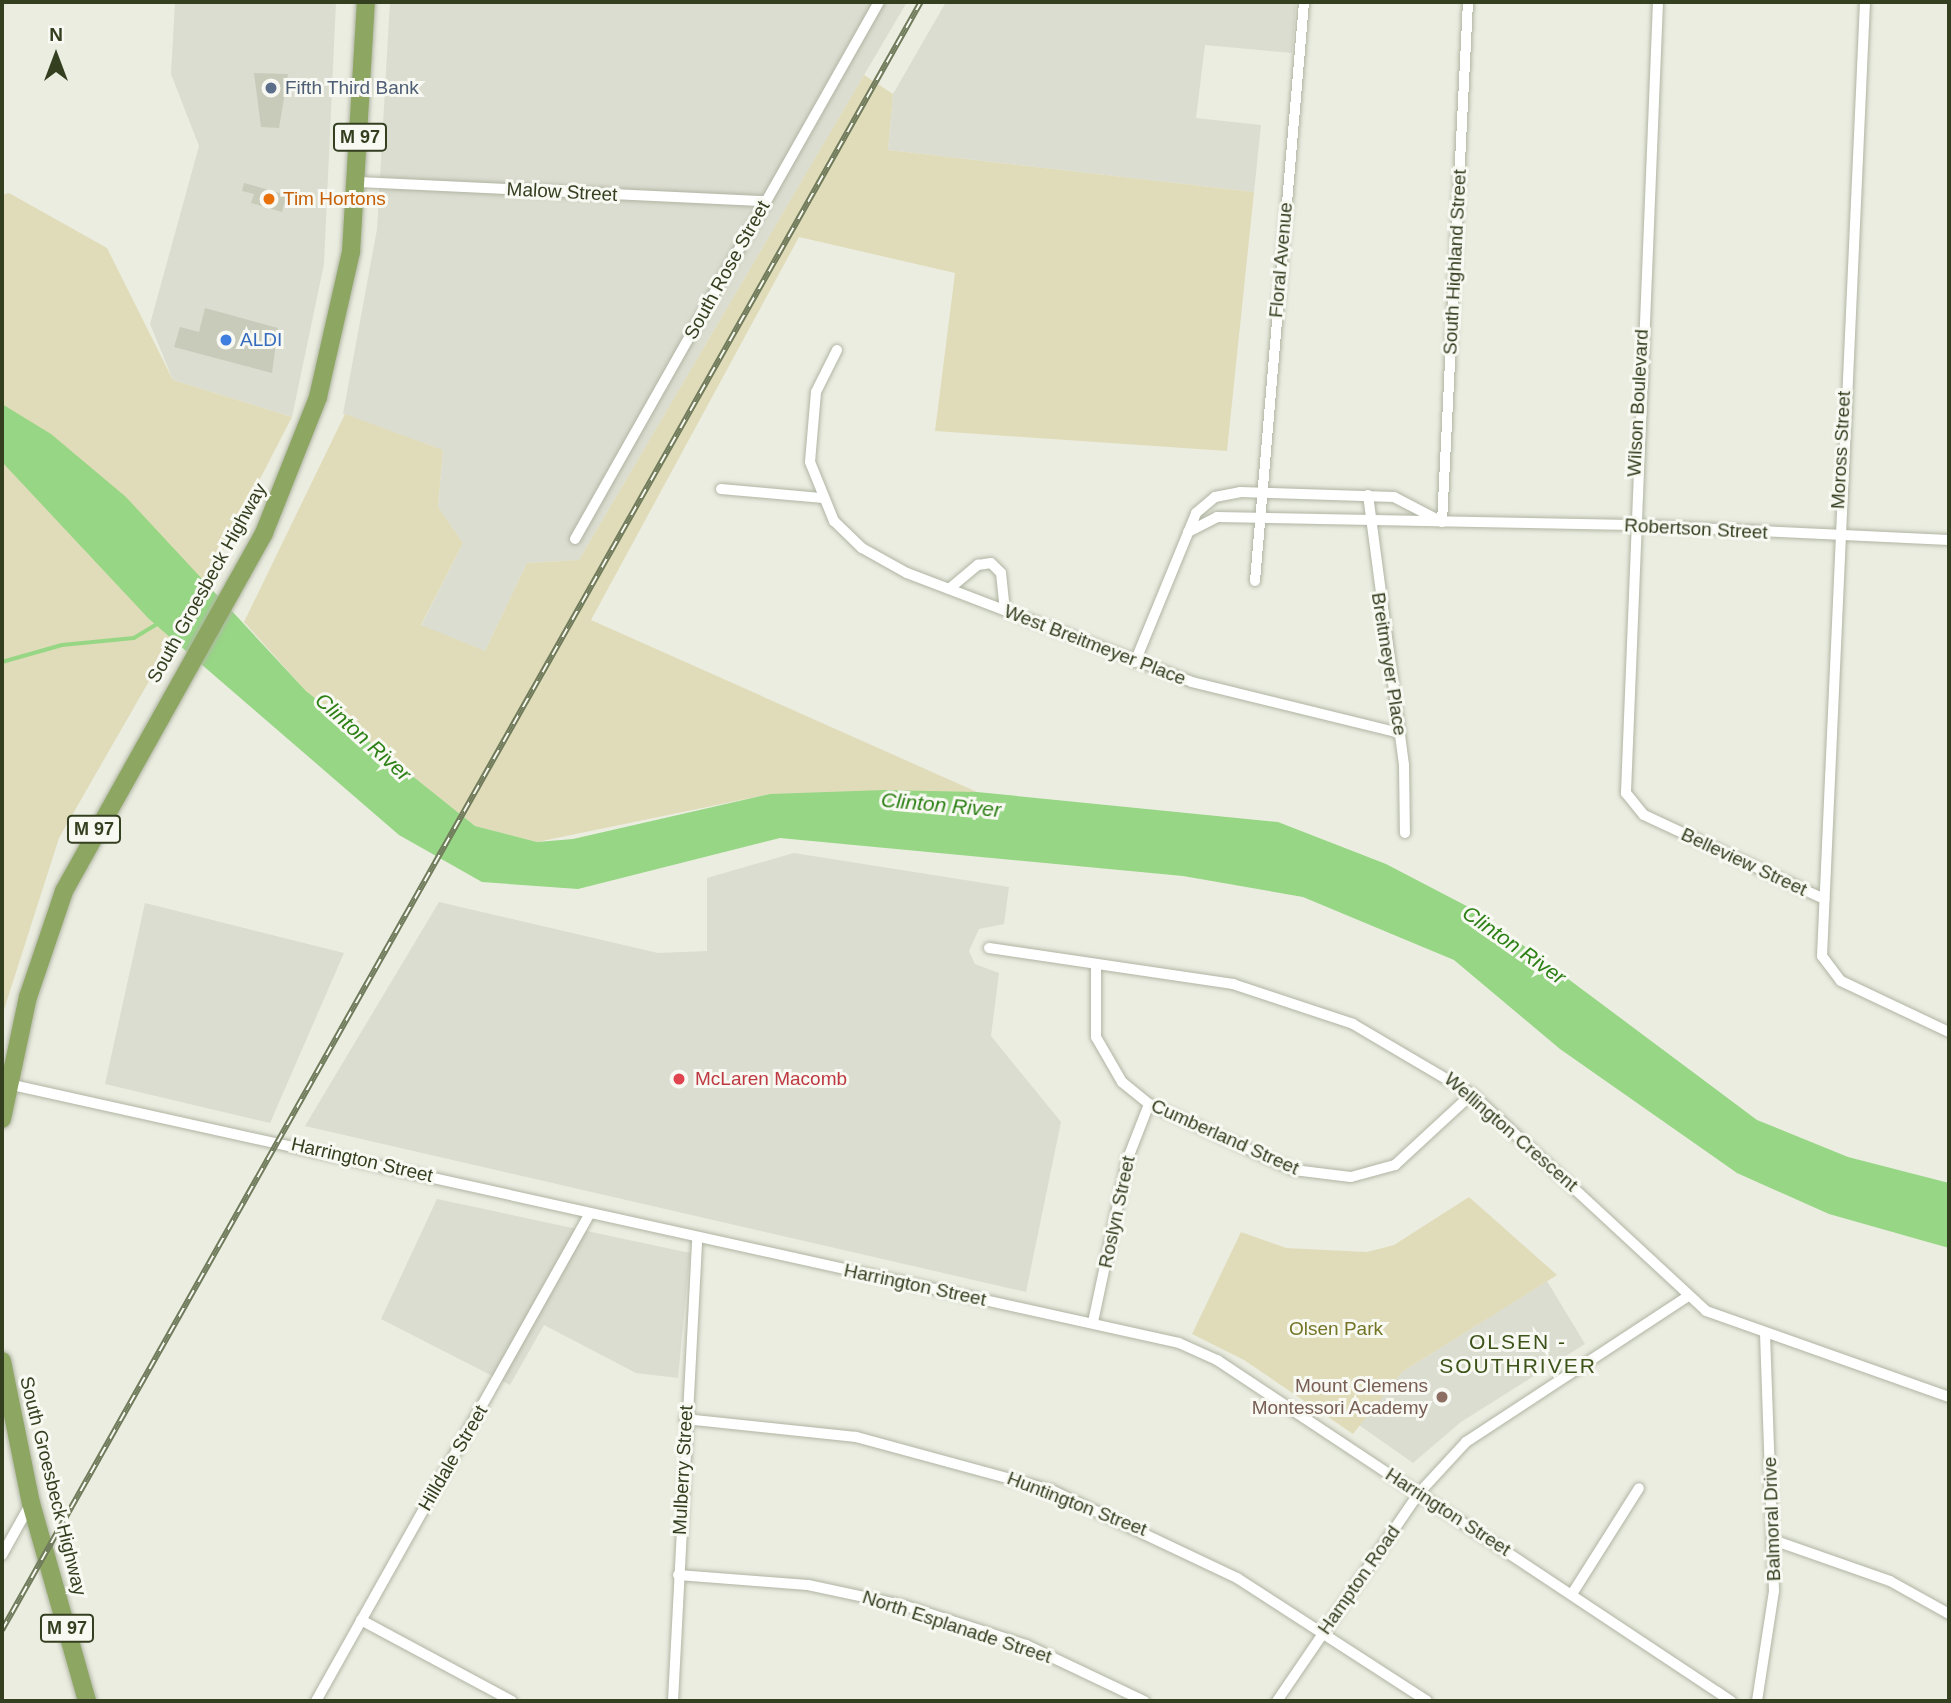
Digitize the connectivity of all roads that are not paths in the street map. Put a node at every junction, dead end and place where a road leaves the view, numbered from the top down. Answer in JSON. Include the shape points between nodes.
{"nodes":[{"id":1,"x":366,"y":2,"type":"edge"},
{"id":2,"x":879,"y":2,"type":"edge"},
{"id":3,"x":1304,"y":2,"type":"edge"},
{"id":4,"x":1468,"y":2,"type":"edge"},
{"id":5,"x":1658,"y":2,"type":"edge"},
{"id":6,"x":1865,"y":2,"type":"edge"},
{"id":7,"x":358,"y":182,"type":"junction"},
{"id":8,"x":766,"y":201,"type":"junction"},
{"id":9,"x":837,"y":350,"type":"dead end"},
{"id":10,"x":721,"y":489,"type":"dead end"},
{"id":11,"x":1260,"y":492,"type":"junction"},
{"id":12,"x":1368,"y":495,"type":"junction"},
{"id":13,"x":821,"y":498,"type":"junction"},
{"id":14,"x":1258,"y":518,"type":"junction"},
{"id":15,"x":1367,"y":520,"type":"junction"},
{"id":16,"x":1442,"y":522,"type":"junction"},
{"id":17,"x":1632,"y":525,"type":"junction"},
{"id":18,"x":1188,"y":532,"type":"junction"},
{"id":19,"x":1837,"y":537,"type":"junction"},
{"id":20,"x":575,"y":539,"type":"dead end"},
{"id":21,"x":1949,"y":540,"type":"edge"},
{"id":22,"x":1255,"y":582,"type":"dead end"},
{"id":23,"x":949,"y":589,"type":"junction"},
{"id":24,"x":1004,"y":610,"type":"junction"},
{"id":25,"x":1135,"y":662,"type":"junction"},
{"id":26,"x":1400,"y":733,"type":"junction"},
{"id":27,"x":1629,"y":804,"type":"joint"},
{"id":28,"x":1405,"y":833,"type":"dead end"},
{"id":29,"x":1824,"y":899,"type":"junction"},
{"id":30,"x":989,"y":948,"type":"dead end"},
{"id":31,"x":1096,"y":965,"type":"junction"},
{"id":32,"x":1949,"y":1032,"type":"edge"},
{"id":33,"x":8,"y":1084,"type":"junction"},
{"id":34,"x":1472,"y":1094,"type":"junction"},
{"id":35,"x":1149,"y":1104,"type":"junction"},
{"id":36,"x":2,"y":1119,"type":"edge"},
{"id":37,"x":589,"y":1215,"type":"junction"},
{"id":38,"x":697,"y":1239,"type":"junction"},
{"id":39,"x":1687,"y":1297,"type":"junction"},
{"id":40,"x":1093,"y":1322,"type":"junction"},
{"id":41,"x":1765,"y":1336,"type":"junction"},
{"id":42,"x":2,"y":1361,"type":"edge"},
{"id":43,"x":3,"y":1381,"type":"edge"},
{"id":44,"x":1949,"y":1397,"type":"edge"},
{"id":45,"x":5,"y":1400,"type":"edge"},
{"id":46,"x":685,"y":1419,"type":"junction"},
{"id":47,"x":1639,"y":1488,"type":"dead end"},
{"id":48,"x":1419,"y":1493,"type":"junction"},
{"id":49,"x":31,"y":1503,"type":"junction"},
{"id":50,"x":1773,"y":1540,"type":"junction"},
{"id":51,"x":2,"y":1555,"type":"edge"},
{"id":52,"x":678,"y":1575,"type":"junction"},
{"id":53,"x":1572,"y":1594,"type":"junction"},
{"id":54,"x":1949,"y":1614,"type":"edge"},
{"id":55,"x":361,"y":1620,"type":"junction"},
{"id":56,"x":1323,"y":1632,"type":"junction"},
{"id":57,"x":87,"y":1701,"type":"edge"},
{"id":58,"x":316,"y":1701,"type":"edge"},
{"id":59,"x":512,"y":1701,"type":"edge"},
{"id":60,"x":673,"y":1701,"type":"edge"},
{"id":61,"x":1144,"y":1701,"type":"edge"},
{"id":62,"x":1277,"y":1701,"type":"edge"},
{"id":63,"x":1427,"y":1701,"type":"edge"},
{"id":64,"x":1731,"y":1701,"type":"edge"},
{"id":65,"x":1757,"y":1701,"type":"edge"}],
"edges":[{"from":1,"to":7,"type":"main road","name":"South Groesbeck Highway","number":"M 97"},
{"from":2,"to":8,"type":"street","name":"South Rose Street"},
{"from":3,"to":11,"type":"street","name":"Floral Avenue"},
{"from":4,"to":16,"type":"street","name":"South Highland Street"},
{"from":5,"to":17,"type":"street","name":"Wilson Boulevard"},
{"from":6,"to":19,"type":"street","name":"Moross Street"},
{"from":7,"to":8,"type":"street","name":"Malow Street"},
{"from":7,"to":33,"type":"main road","name":"South Groesbeck Highway","number":"M 97","via":[[343,299],[318,397],[286,485],[64,891],[27,997]]},
{"from":8,"to":20,"type":"street","name":"South Rose Street"},
{"from":9,"to":13,"type":"street","name":"West Breitmeyer Place","via":[[822,372],[810,426],[810,462]]},
{"from":10,"to":13,"type":"street"},
{"from":11,"to":12,"type":"street"},
{"from":11,"to":14,"type":"street","name":"Floral Avenue"},
{"from":11,"to":18,"type":"street","via":[[1210,499]]},
{"from":12,"to":15,"type":"street","name":"Breitmeyer Place"},
{"from":12,"to":16,"type":"street","via":[[1410,502]]},
{"from":13,"to":23,"type":"street","name":"West Breitmeyer Place","via":[[862,548]]},
{"from":14,"to":15,"type":"street","name":"Robertson Street"},
{"from":14,"to":18,"type":"street","name":"Robertson Street","via":[[1211,518]]},
{"from":14,"to":22,"type":"street","name":"Floral Avenue"},
{"from":15,"to":16,"type":"street","name":"Robertson Street"},
{"from":15,"to":26,"type":"street","name":"Breitmeyer Place"},
{"from":16,"to":17,"type":"street","name":"Robertson Street"},
{"from":17,"to":19,"type":"street","name":"Robertson Street"},
{"from":17,"to":27,"type":"street","name":"Wilson Boulevard"},
{"from":18,"to":25,"type":"street"},
{"from":19,"to":21,"type":"street","name":"Robertson Street"},
{"from":19,"to":29,"type":"street","name":"Moross Street"},
{"from":23,"to":24,"type":"street","name":"West Breitmeyer Place"},
{"from":23,"to":24,"type":"street","via":[[978,565],[991,563],[1001,573]]},
{"from":24,"to":25,"type":"street","name":"West Breitmeyer Place"},
{"from":25,"to":26,"type":"street","name":"West Breitmeyer Place","via":[[1246,697]]},
{"from":26,"to":28,"type":"street","name":"Breitmeyer Place"},
{"from":27,"to":29,"type":"street","name":"Belleview Street"},
{"from":29,"to":32,"type":"street","name":"Belleview Street","via":[[1826,969]]},
{"from":30,"to":31,"type":"street","name":"Wellington Crescent"},
{"from":31,"to":34,"type":"street","name":"Wellington Crescent","via":[[1233,984],[1309,1005],[1433,1065]]},
{"from":31,"to":35,"type":"street","name":"Cumberland Street","via":[[1100,1047],[1122,1082]]},
{"from":33,"to":36,"type":"main road","name":"South Groesbeck Highway","number":"M 97"},
{"from":33,"to":37,"type":"street","name":"Harrington Street","via":[[328,1151]]},
{"from":34,"to":35,"type":"street","name":"Cumberland Street","via":[[1408,1157],[1375,1172],[1337,1177],[1294,1170]]},
{"from":34,"to":39,"type":"street","name":"Wellington Crescent"},
{"from":35,"to":40,"type":"street","name":"Roslyn Street","via":[[1128,1158]]},
{"from":37,"to":38,"type":"street","name":"Harrington Street"},
{"from":37,"to":55,"type":"street","name":"Hilldale Street"},
{"from":38,"to":40,"type":"street","name":"Harrington Street"},
{"from":38,"to":46,"type":"street","name":"Mulberry Street"},
{"from":39,"to":41,"type":"street","name":"Wellington Crescent"},
{"from":39,"to":48,"type":"street","name":"Hampton Road","via":[[1481,1429]]},
{"from":40,"to":48,"type":"street","name":"Harrington Street","via":[[1179,1343],[1217,1360]]},
{"from":41,"to":44,"type":"street","name":"Wellington Crescent"},
{"from":41,"to":50,"type":"street","name":"Balmoral Drive"},
{"from":42,"to":43,"type":"main road","name":"South Groesbeck Highway","number":"M 97"},
{"from":43,"to":45,"type":"main road","name":"South Groesbeck Highway","number":"M 97"},
{"from":45,"to":49,"type":"main road","name":"South Groesbeck Highway","number":"M 97"},
{"from":46,"to":52,"type":"street","name":"Mulberry Street"},
{"from":46,"to":56,"type":"street","name":"Huntington Street","via":[[856,1437],[1042,1487],[1192,1552]]},
{"from":47,"to":53,"type":"street"},
{"from":48,"to":53,"type":"street","name":"Harrington Street"},
{"from":48,"to":56,"type":"street","name":"Hampton Road"},
{"from":49,"to":51,"type":"street"},
{"from":49,"to":57,"type":"main road","name":"South Groesbeck Highway","number":"M 97"},
{"from":50,"to":54,"type":"street","via":[[1890,1581]]},
{"from":50,"to":65,"type":"street","name":"Balmoral Drive","via":[[1773,1618]]},
{"from":52,"to":60,"type":"street","name":"Mulberry Street"},
{"from":52,"to":61,"type":"street","name":"North Esplanade Street","via":[[808,1585],[906,1606],[1026,1645]]},
{"from":53,"to":64,"type":"street","name":"Harrington Street"},
{"from":55,"to":58,"type":"street","name":"Hilldale Street"},
{"from":55,"to":59,"type":"street"},
{"from":56,"to":62,"type":"street","name":"Hampton Road"},
{"from":56,"to":63,"type":"street","name":"Huntington Street"}]}
